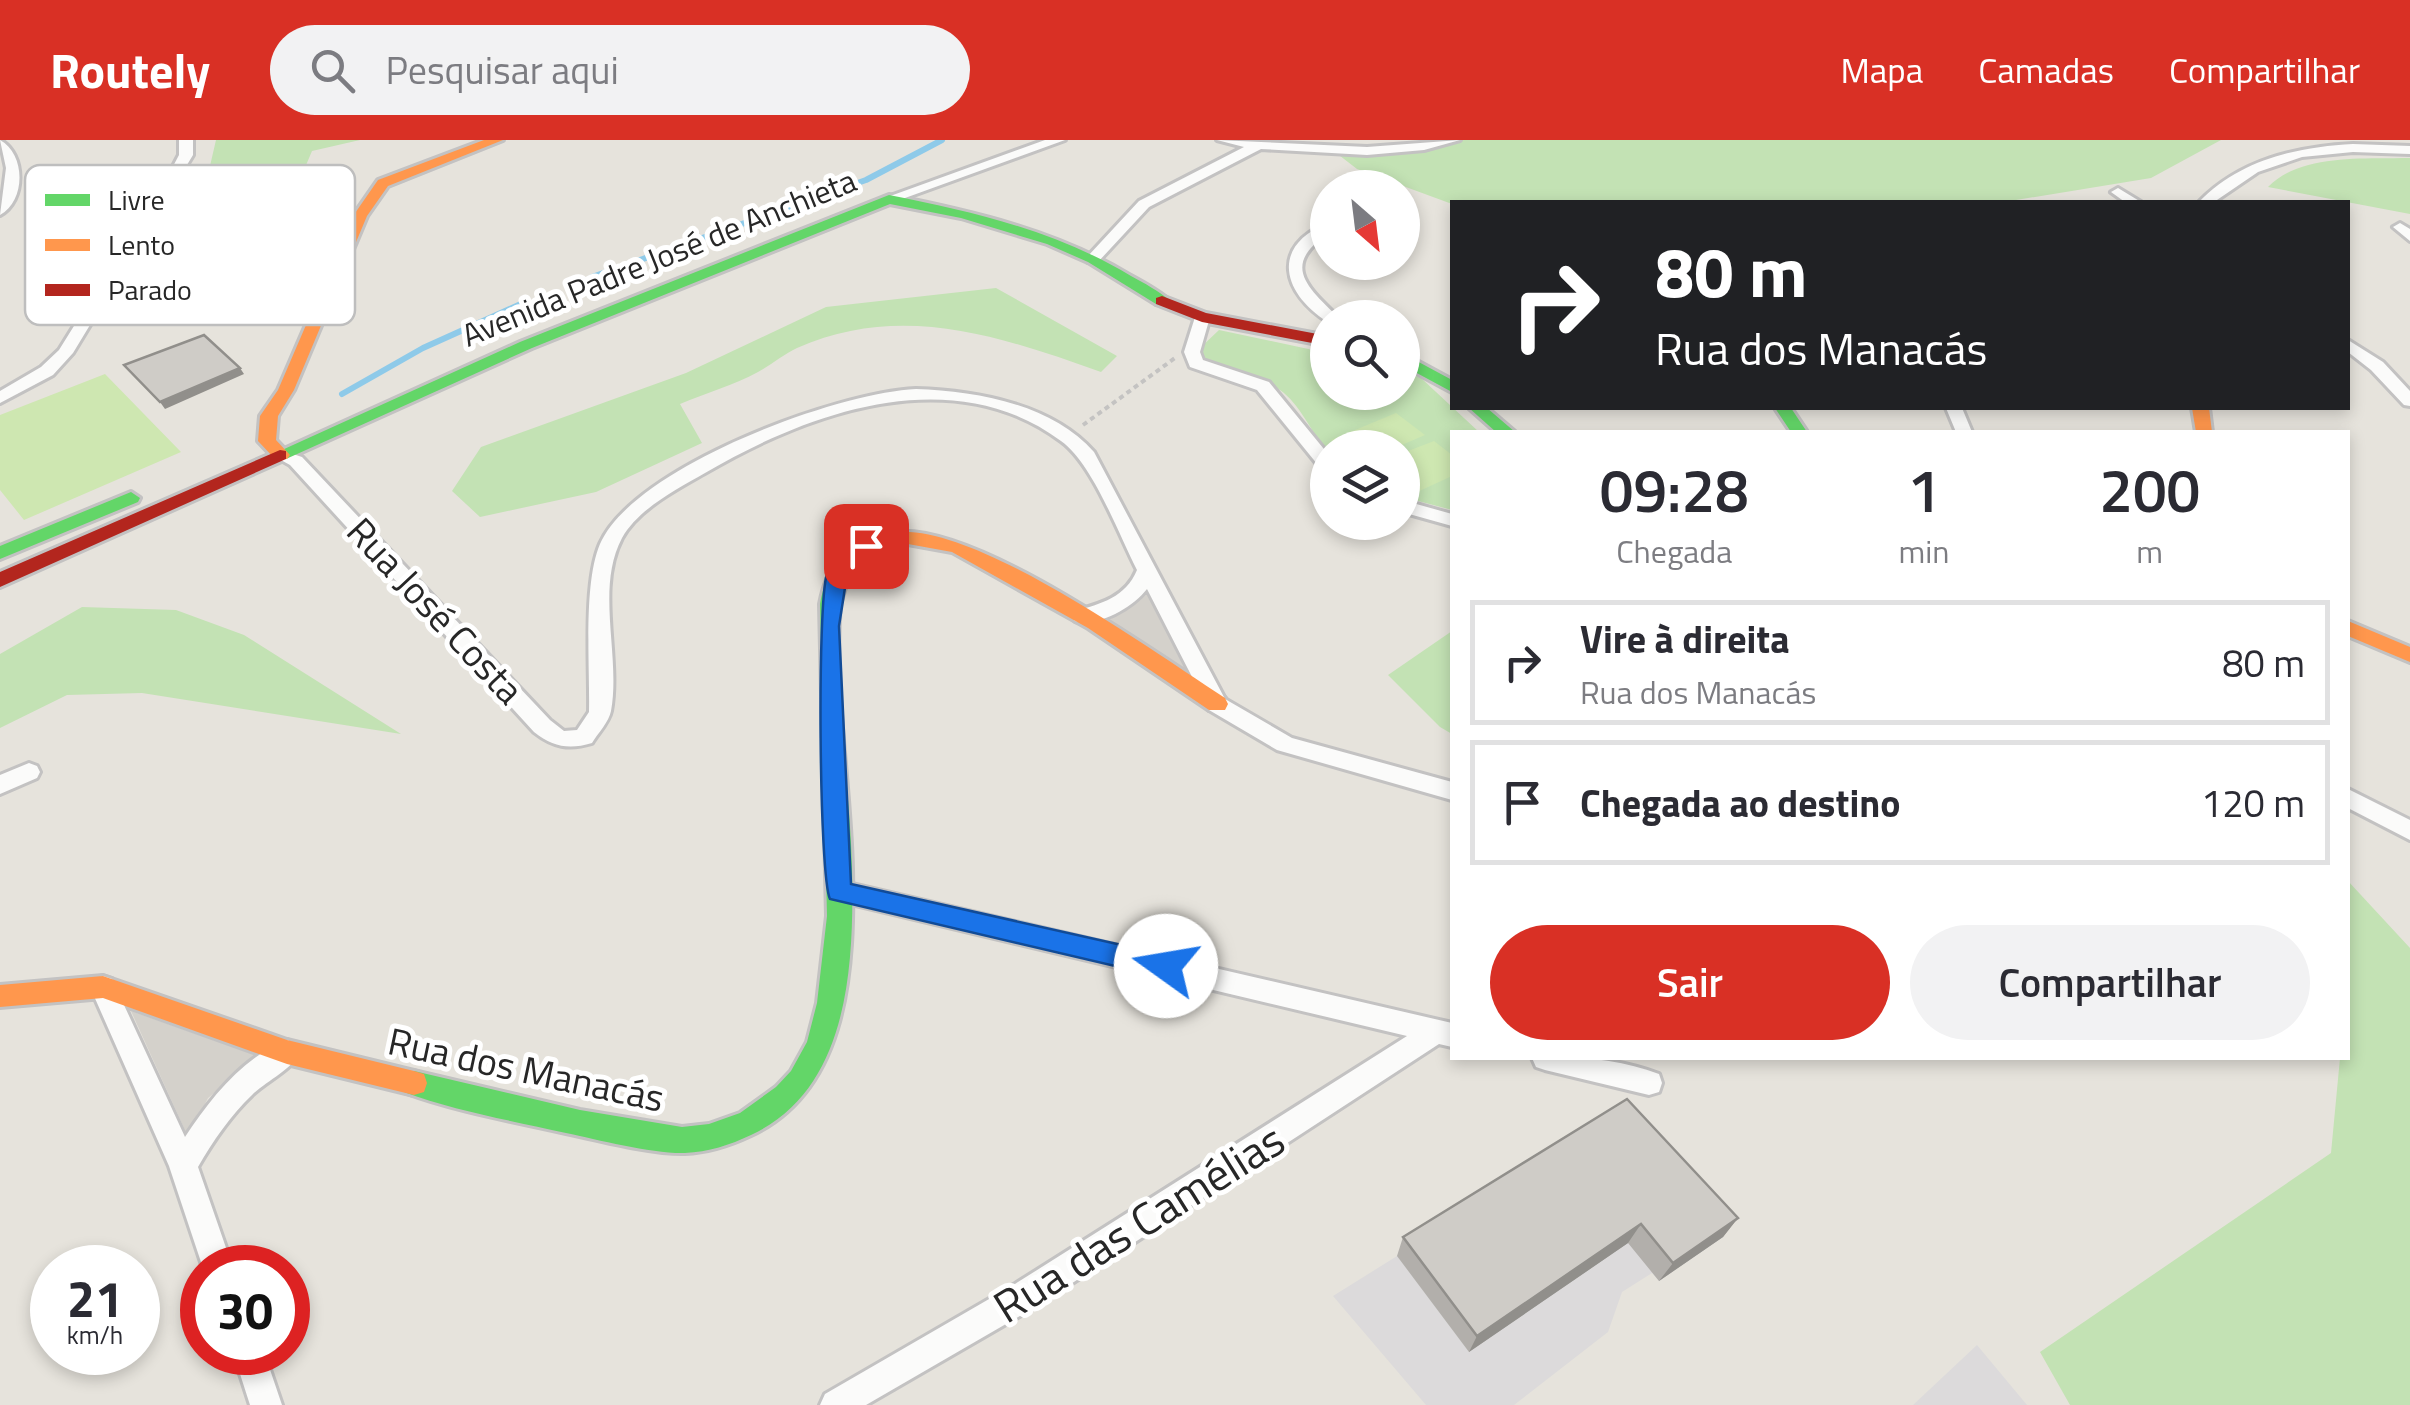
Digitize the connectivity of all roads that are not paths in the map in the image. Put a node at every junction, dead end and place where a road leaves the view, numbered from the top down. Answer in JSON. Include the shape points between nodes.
{"nodes":[{"id":1,"x":186,"y":140,"type":"edge"},
{"id":2,"x":496,"y":140,"type":"edge"},
{"id":3,"x":1058,"y":140,"type":"edge"},
{"id":4,"x":1224,"y":140,"type":"edge"},
{"id":5,"x":1453,"y":140,"type":"edge"},
{"id":6,"x":0,"y":144,"type":"edge"},
{"id":7,"x":1259,"y":144,"type":"junction"},
{"id":8,"x":2410,"y":150,"type":"edge"},
{"id":9,"x":181,"y":165,"type":"edge"},
{"id":10,"x":2118,"y":192,"type":"dead end"},
{"id":11,"x":890,"y":199,"type":"junction"},
{"id":12,"x":2131,"y":200,"type":"edge"},
{"id":13,"x":2209,"y":200,"type":"edge"},
{"id":14,"x":0,"y":211,"type":"edge"},
{"id":15,"x":355,"y":237,"type":"edge"},
{"id":16,"x":1310,"y":238,"type":"edge"},
{"id":17,"x":1093,"y":259,"type":"junction"},
{"id":18,"x":1310,"y":300,"type":"edge"},
{"id":19,"x":1202,"y":317,"type":"junction"},
{"id":20,"x":83,"y":325,"type":"edge"},
{"id":21,"x":315,"y":325,"type":"edge"},
{"id":22,"x":1310,"y":338,"type":"edge"},
{"id":23,"x":2350,"y":346,"type":"edge"},
{"id":24,"x":1420,"y":368,"type":"edge"},
{"id":25,"x":1450,"y":386,"type":"edge"},
{"id":26,"x":0,"y":398,"type":"edge"},
{"id":27,"x":2410,"y":400,"type":"edge"},
{"id":28,"x":1479,"y":410,"type":"edge"},
{"id":29,"x":1504,"y":430,"type":"edge"},
{"id":30,"x":1310,"y":444,"type":"edge"},
{"id":31,"x":287,"y":447,"type":"junction"},
{"id":32,"x":1420,"y":511,"type":"edge"},
{"id":33,"x":1450,"y":519,"type":"edge"},
{"id":34,"x":0,"y":553,"type":"edge"},
{"id":35,"x":1147,"y":570,"type":"junction"},
{"id":36,"x":0,"y":580,"type":"edge"},
{"id":37,"x":1082,"y":616,"type":"junction"},
{"id":38,"x":2350,"y":629,"type":"edge"},
{"id":39,"x":2410,"y":655,"type":"edge"},
{"id":40,"x":1217,"y":704,"type":"junction"},
{"id":41,"x":30,"y":772,"type":"dead end"},
{"id":42,"x":0,"y":784,"type":"edge"},
{"id":43,"x":1450,"y":791,"type":"edge"},
{"id":44,"x":2350,"y":799,"type":"edge"},
{"id":45,"x":2410,"y":831,"type":"edge"},
{"id":46,"x":839,"y":892,"type":"junction"},
{"id":47,"x":103,"y":987,"type":"junction"},
{"id":48,"x":0,"y":996,"type":"edge"},
{"id":49,"x":1444,"y":1033,"type":"edge"},
{"id":50,"x":287,"y":1052,"type":"junction"},
{"id":51,"x":1553,"y":1060,"type":"edge"},
{"id":52,"x":1649,"y":1083,"type":"dead end"},
{"id":53,"x":182,"y":1165,"type":"junction"},
{"id":54,"x":210,"y":1245,"type":"edge"},
{"id":55,"x":256,"y":1375,"type":"edge"},
{"id":56,"x":266,"y":1405,"type":"edge"},
{"id":57,"x":836,"y":1405,"type":"edge"}],
"edges":[{"from":1,"to":9,"type":"street"},
{"from":2,"to":15,"type":"street","via":[[426,163],[376,191]]},
{"from":3,"to":11,"type":"street"},
{"from":4,"to":7,"type":"street"},
{"from":5,"to":7,"type":"street","via":[[1390,151]]},
{"from":6,"to":14,"type":"street","via":[[12,155],[15,173]]},
{"from":7,"to":17,"type":"street","via":[[1144,204]]},
{"from":8,"to":13,"type":"street","via":[[2278,156]]},
{"from":10,"to":12,"type":"street"},
{"from":11,"to":17,"type":"street","via":[[1000,224]]},
{"from":11,"to":31,"type":"street","name":"Avenida Padre José de Anchieta"},
{"from":16,"to":18,"type":"street","via":[[1296,254],[1293,274]]},
{"from":17,"to":19,"type":"street","via":[[1170,306]]},
{"from":19,"to":22,"type":"street"},
{"from":19,"to":30,"type":"street","via":[[1192,352],[1196,363],[1262,386]]},
{"from":20,"to":26,"type":"street","via":[[47,371]]},
{"from":21,"to":31,"type":"street","via":[[286,390]]},
{"from":23,"to":27,"type":"street"},
{"from":24,"to":25,"type":"street"},
{"from":28,"to":29,"type":"street"},
{"from":31,"to":34,"type":"street"},
{"from":31,"to":35,"type":"street","name":"Rua José Costa","via":[[556,738],[584,737],[600,714],[602,570],[622,524],[699,469],[788,428],[893,395],[960,398],[1070,435],[1098,472]]},
{"from":31,"to":36,"type":"street"},
{"from":32,"to":33,"type":"street"},
{"from":35,"to":37,"type":"street","via":[[1122,603]]},
{"from":35,"to":40,"type":"street"},
{"from":37,"to":40,"type":"street","name":"Rua dos Manacás"},
{"from":37,"to":46,"type":"street","name":"Rua dos Manacás","via":[[939,540],[892,538],[851,555],[837,574],[829,626]]},
{"from":38,"to":39,"type":"street"},
{"from":40,"to":43,"type":"street","via":[[1285,744]]},
{"from":41,"to":42,"type":"street"},
{"from":44,"to":45,"type":"street"},
{"from":46,"to":49,"type":"street"},
{"from":46,"to":50,"type":"street","name":"Rua dos Manacás","via":[[820,1043],[807,1071],[776,1106],[734,1129],[688,1140],[596,1127]]},
{"from":47,"to":48,"type":"street","name":"Rua dos Manacás"},
{"from":47,"to":50,"type":"street","name":"Rua dos Manacás"},
{"from":47,"to":53,"type":"street"},
{"from":49,"to":57,"type":"street","name":"Rua das Camélias","via":[[1026,1295]]},
{"from":50,"to":53,"type":"street","via":[[220,1106]]},
{"from":51,"to":52,"type":"street"},
{"from":53,"to":54,"type":"street"},
{"from":55,"to":56,"type":"street"}]}
